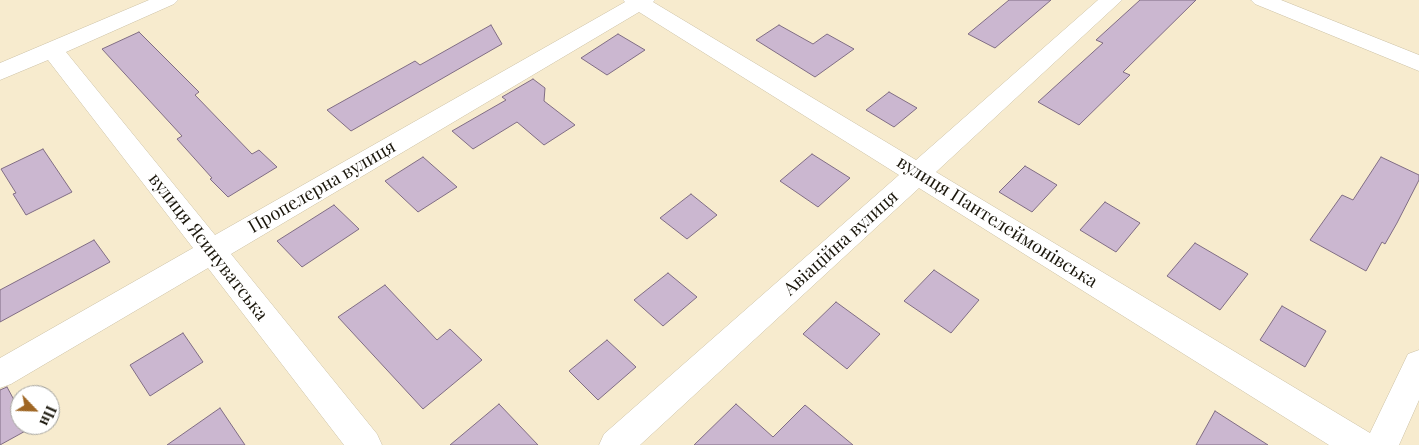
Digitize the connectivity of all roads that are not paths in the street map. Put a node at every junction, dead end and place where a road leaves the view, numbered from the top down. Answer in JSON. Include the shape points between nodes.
{"nodes":[{"id":1,"x":167,"y":0,"type":"edge"},
{"id":2,"x":1111,"y":0,"type":"edge"},
{"id":3,"x":1262,"y":0,"type":"edge"},
{"id":4,"x":639,"y":1,"type":"edge"},
{"id":5,"x":52,"y":50,"type":"junction"},
{"id":6,"x":1419,"y":64,"type":"edge"},
{"id":7,"x":0,"y":72,"type":"edge"},
{"id":8,"x":918,"y":174,"type":"junction"},
{"id":9,"x":212,"y":251,"type":"junction"},
{"id":10,"x":1419,"y":364,"type":"edge"},
{"id":11,"x":0,"y":374,"type":"edge"},
{"id":12,"x":365,"y":445,"type":"edge"},
{"id":13,"x":616,"y":445,"type":"edge"},
{"id":14,"x":1359,"y":445,"type":"edge"},
{"id":15,"x":1382,"y":445,"type":"edge"}],
"edges":[{"from":1,"to":5,"type":"street"},
{"from":2,"to":8,"type":"street","name":"Авіаційна вулиця"},
{"from":3,"to":6,"type":"street"},
{"from":4,"to":8,"type":"street","name":"вулиця Пантелеймонівська"},
{"from":4,"to":9,"type":"street","name":"Пропелерна вулиця"},
{"from":5,"to":7,"type":"street"},
{"from":5,"to":9,"type":"street","name":"вулиця Ясинуватська"},
{"from":8,"to":13,"type":"street","name":"Авіаційна вулиця"},
{"from":8,"to":14,"type":"street","name":"вулиця Пантелеймонівська"},
{"from":9,"to":11,"type":"street","name":"Пропелерна вулиця"},
{"from":9,"to":12,"type":"street","name":"вулиця Ясинуватська"},
{"from":10,"to":15,"type":"street"}]}
